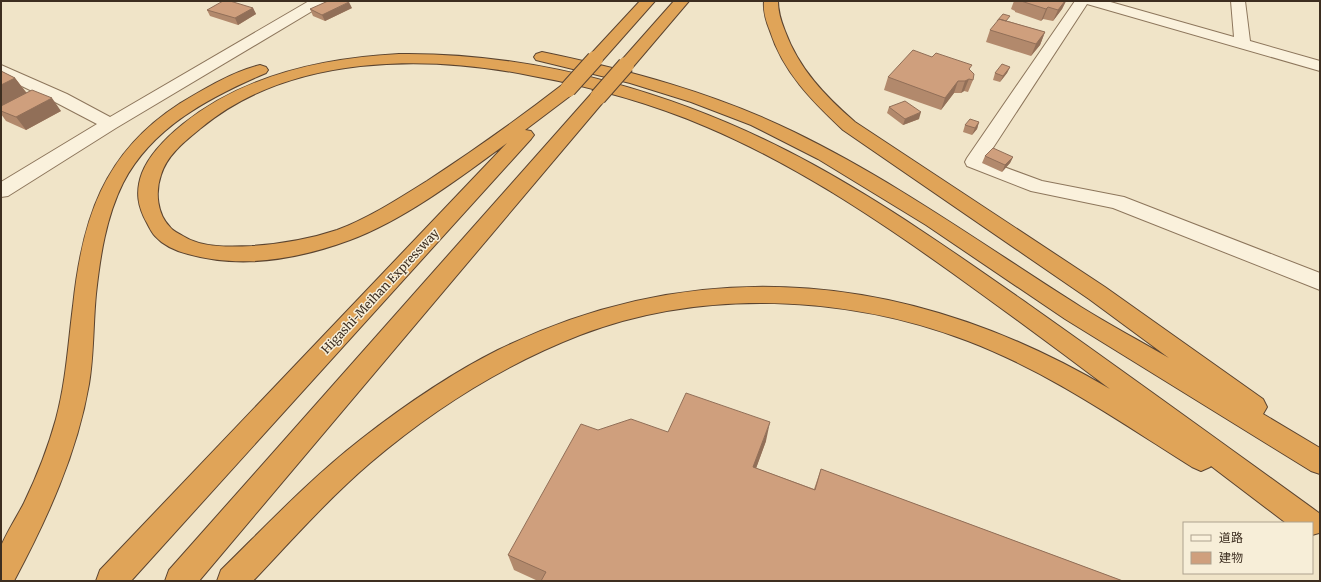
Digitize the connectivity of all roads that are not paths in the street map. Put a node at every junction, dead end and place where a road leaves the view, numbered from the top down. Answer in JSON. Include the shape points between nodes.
{"nodes":[{"id":1,"x":319,"y":1,"type":"edge"},
{"id":2,"x":648,"y":1,"type":"edge"},
{"id":3,"x":682,"y":1,"type":"edge"},
{"id":4,"x":771,"y":1,"type":"edge"},
{"id":5,"x":1082,"y":1,"type":"edge"},
{"id":6,"x":1091,"y":1,"type":"edge"},
{"id":7,"x":1238,"y":1,"type":"edge"},
{"id":8,"x":1243,"y":45,"type":"junction"},
{"id":9,"x":1320,"y":66,"type":"edge"},
{"id":10,"x":1,"y":70,"type":"edge"},
{"id":11,"x":568,"y":88,"type":"junction"},
{"id":12,"x":110,"y":124,"type":"junction"},
{"id":13,"x":1,"y":191,"type":"edge"},
{"id":14,"x":1320,"y":282,"type":"edge"},
{"id":15,"x":1320,"y":455,"type":"edge"},
{"id":16,"x":1320,"y":462,"type":"edge"},
{"id":17,"x":1302,"y":522,"type":"edge"},
{"id":18,"x":1307,"y":522,"type":"edge"},
{"id":19,"x":1,"y":575,"type":"edge"},
{"id":20,"x":111,"y":581,"type":"edge"},
{"id":21,"x":180,"y":581,"type":"edge"},
{"id":22,"x":232,"y":581,"type":"edge"}],
"edges":[{"from":1,"to":12,"type":"street"},
{"from":2,"to":11,"type":"highway","name":"Higashi-Meihan Expressway","bridge":true},
{"from":3,"to":21,"type":"highway","bridge":true},
{"from":4,"to":15,"type":"highway","via":[[780,42],[792,65],[807,86],[849,126],[1098,293]]},
{"from":5,"to":14,"type":"street","via":[[974,162],[1038,187],[1117,202]]},
{"from":6,"to":8,"type":"street"},
{"from":7,"to":8,"type":"street"},
{"from":8,"to":9,"type":"street"},
{"from":10,"to":12,"type":"street"},
{"from":11,"to":18,"type":"highway","via":[[499,142],[386,215],[342,236],[304,247],[268,253],[230,255],[197,250],[169,239],[155,224],[148,204],[149,186],[155,167],[170,145],[192,125],[242,93],[300,72],[369,60],[437,58],[510,67],[598,85],[666,105],[739,134],[824,178],[869,205],[1085,356]]},
{"from":11,"to":20,"type":"highway","name":"Higashi-Meihan Expressway"},
{"from":12,"to":13,"type":"street"},
{"from":16,"to":19,"type":"highway","via":[[1075,314],[878,186],[785,134],[691,96],[626,76],[540,57],[467,47],[372,46],[296,59],[229,82],[173,116],[127,159],[110,190],[92,248],[81,355],[74,396],[61,445],[46,488]]},
{"from":17,"to":22,"type":"highway","via":[[1078,382],[973,334],[918,316],[868,304],[770,294],[720,295],[668,302],[617,313],[574,327],[517,351],[469,378],[416,413],[359,456],[299,512]]}]}
